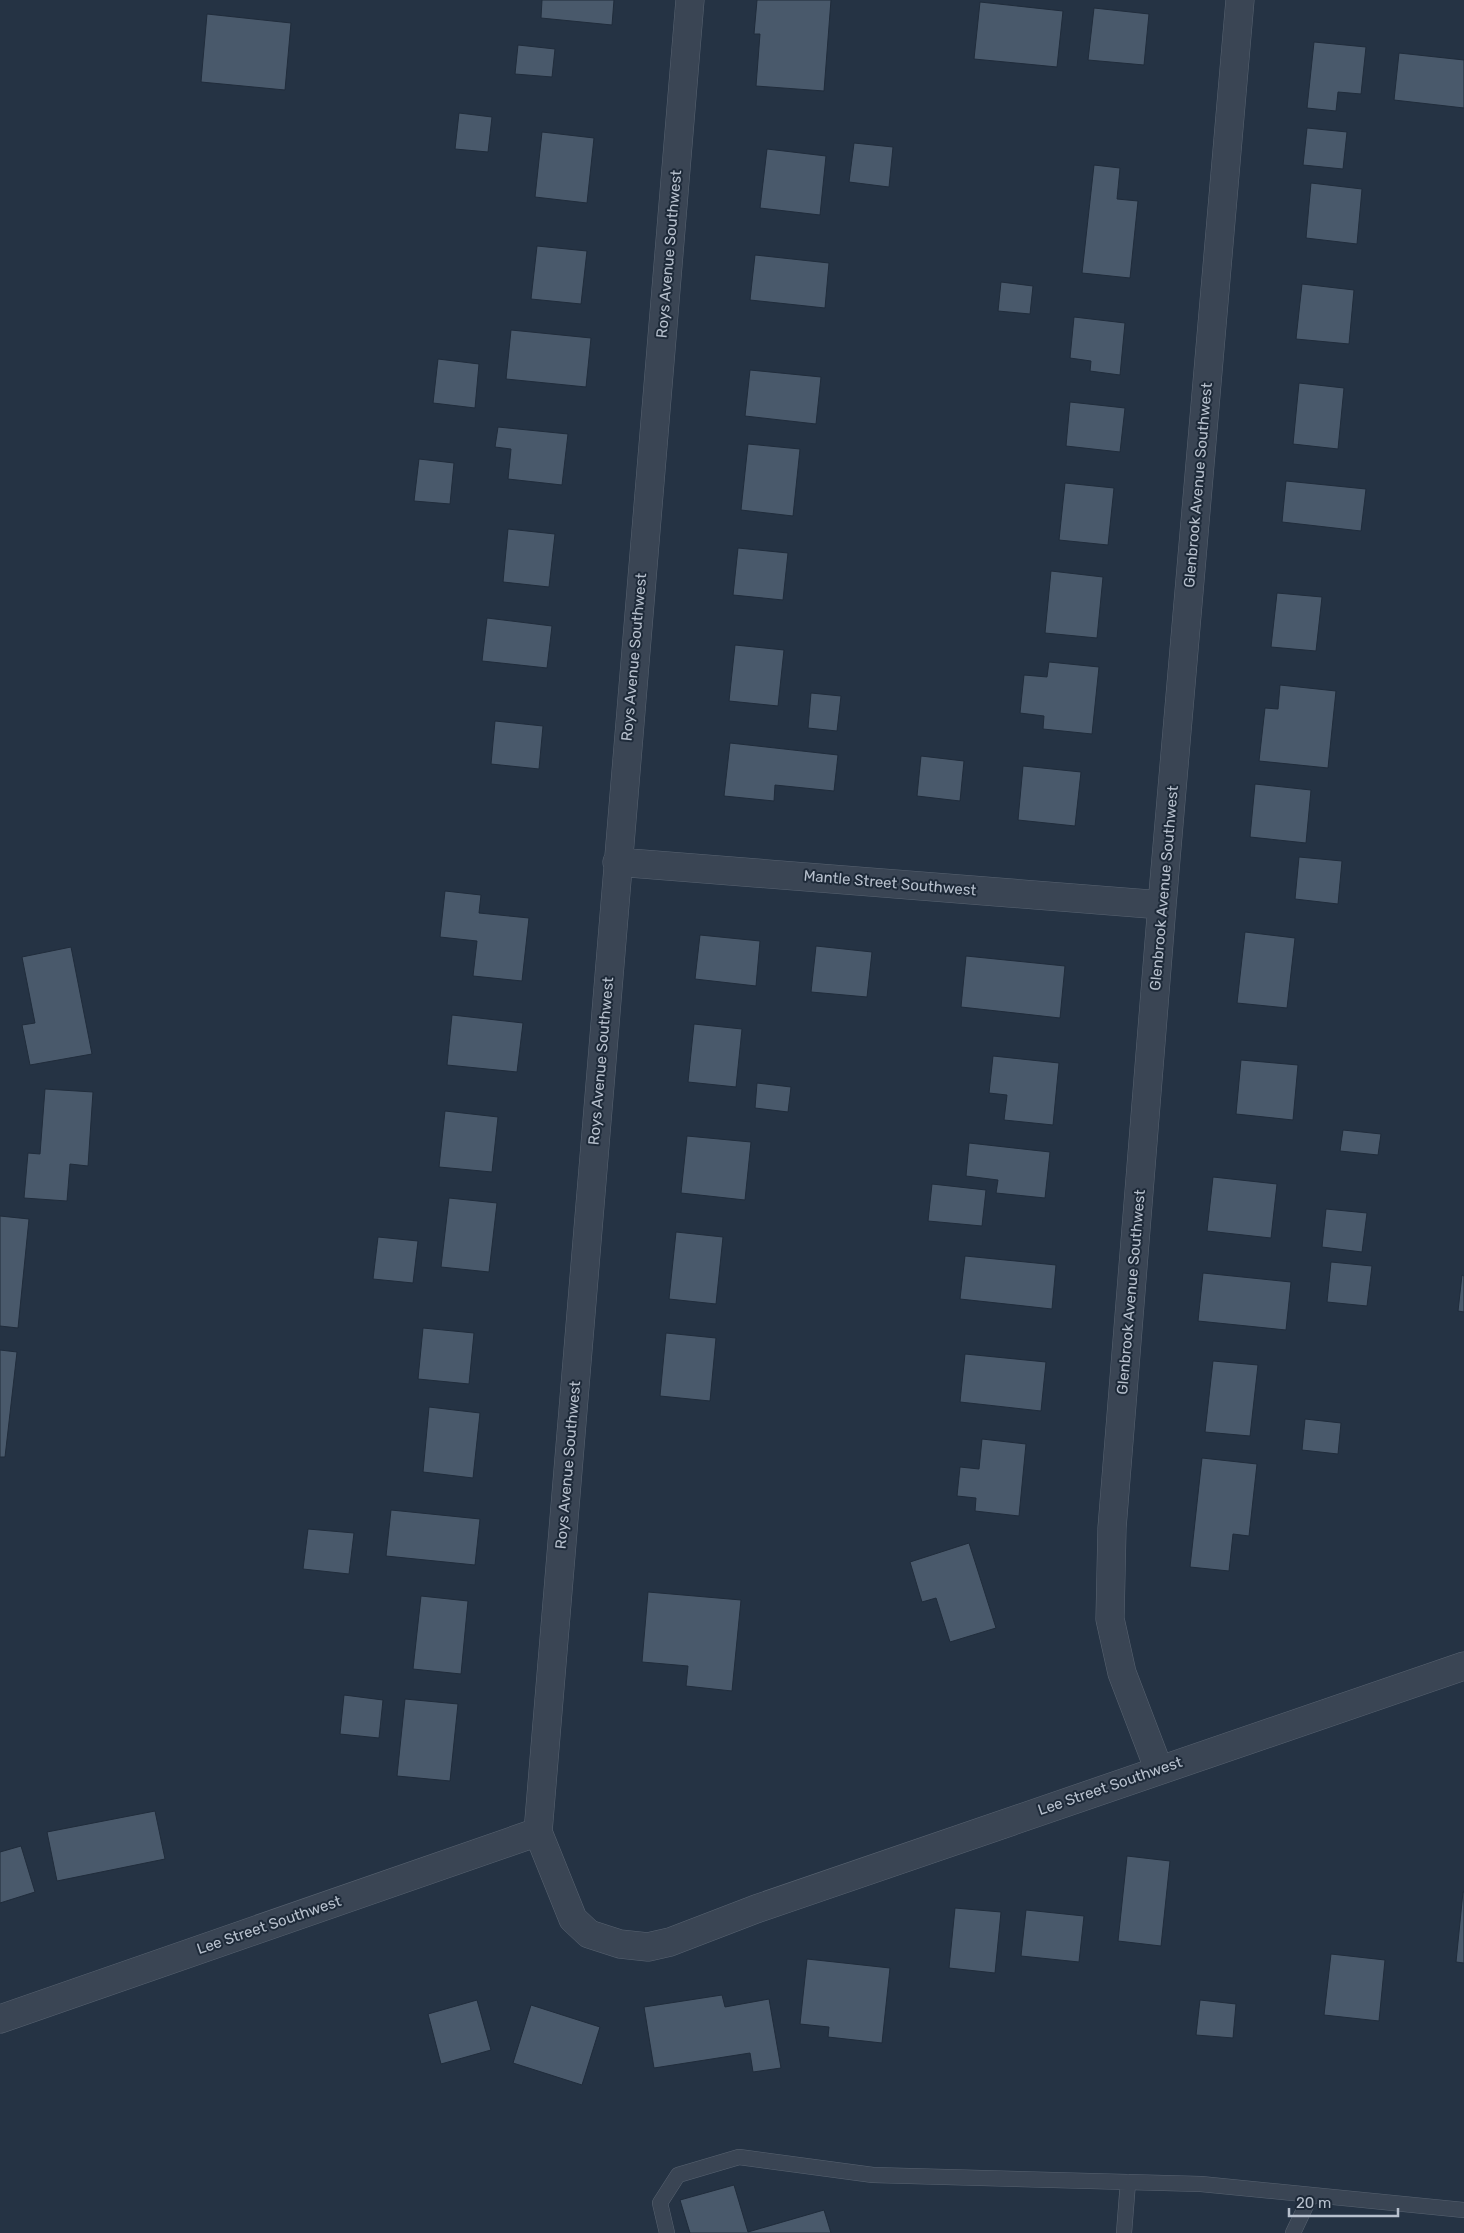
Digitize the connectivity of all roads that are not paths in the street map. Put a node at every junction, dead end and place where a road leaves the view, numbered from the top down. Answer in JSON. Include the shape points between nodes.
{"nodes":[{"id":1,"x":690,"y":0,"type":"edge"},
{"id":2,"x":1240,"y":0,"type":"edge"},
{"id":3,"x":617,"y":862,"type":"junction"},
{"id":4,"x":1162,"y":905,"type":"junction"},
{"id":5,"x":1464,"y":1666,"type":"edge"},
{"id":6,"x":1159,"y":1770,"type":"junction"},
{"id":7,"x":538,"y":1832,"type":"junction"},
{"id":8,"x":756,"y":1909,"type":"joint"},
{"id":9,"x":0,"y":2019,"type":"edge"},
{"id":10,"x":1128,"y":2182,"type":"junction"},
{"id":11,"x":1311,"y":2195,"type":"junction"},
{"id":12,"x":1464,"y":2210,"type":"edge"},
{"id":13,"x":667,"y":2233,"type":"edge"},
{"id":14,"x":1124,"y":2233,"type":"edge"},
{"id":15,"x":1293,"y":2233,"type":"edge"}],
"edges":[{"from":1,"to":3,"type":"street","name":"Roys Avenue Southwest"},
{"from":2,"to":4,"type":"street","name":"Glenbrook Avenue Southwest"},
{"from":3,"to":4,"type":"street","name":"Mantle Street Southwest"},
{"from":3,"to":7,"type":"street","name":"Roys Avenue Southwest"},
{"from":4,"to":6,"type":"street","name":"Glenbrook Avenue Southwest","via":[[1112,1528],[1110,1619],[1122,1673]]},
{"from":5,"to":6,"type":"street","name":"Lee Street Southwest"},
{"from":6,"to":8,"type":"street","name":"Lee Street Southwest"},
{"from":7,"to":8,"type":"street","name":"Roys Avenue Southwest","via":[[572,1918],[589,1934],[620,1944],[648,1947],[670,1942]]},
{"from":7,"to":9,"type":"street","name":"Lee Street Southwest"},
{"from":10,"to":11,"type":"lane","via":[[1201,2184]]},
{"from":10,"to":13,"type":"lane","via":[[873,2175],[738,2157],[678,2175],[660,2203]]},
{"from":10,"to":14,"type":"lane"},
{"from":11,"to":12,"type":"lane"},
{"from":11,"to":15,"type":"lane"}]}
